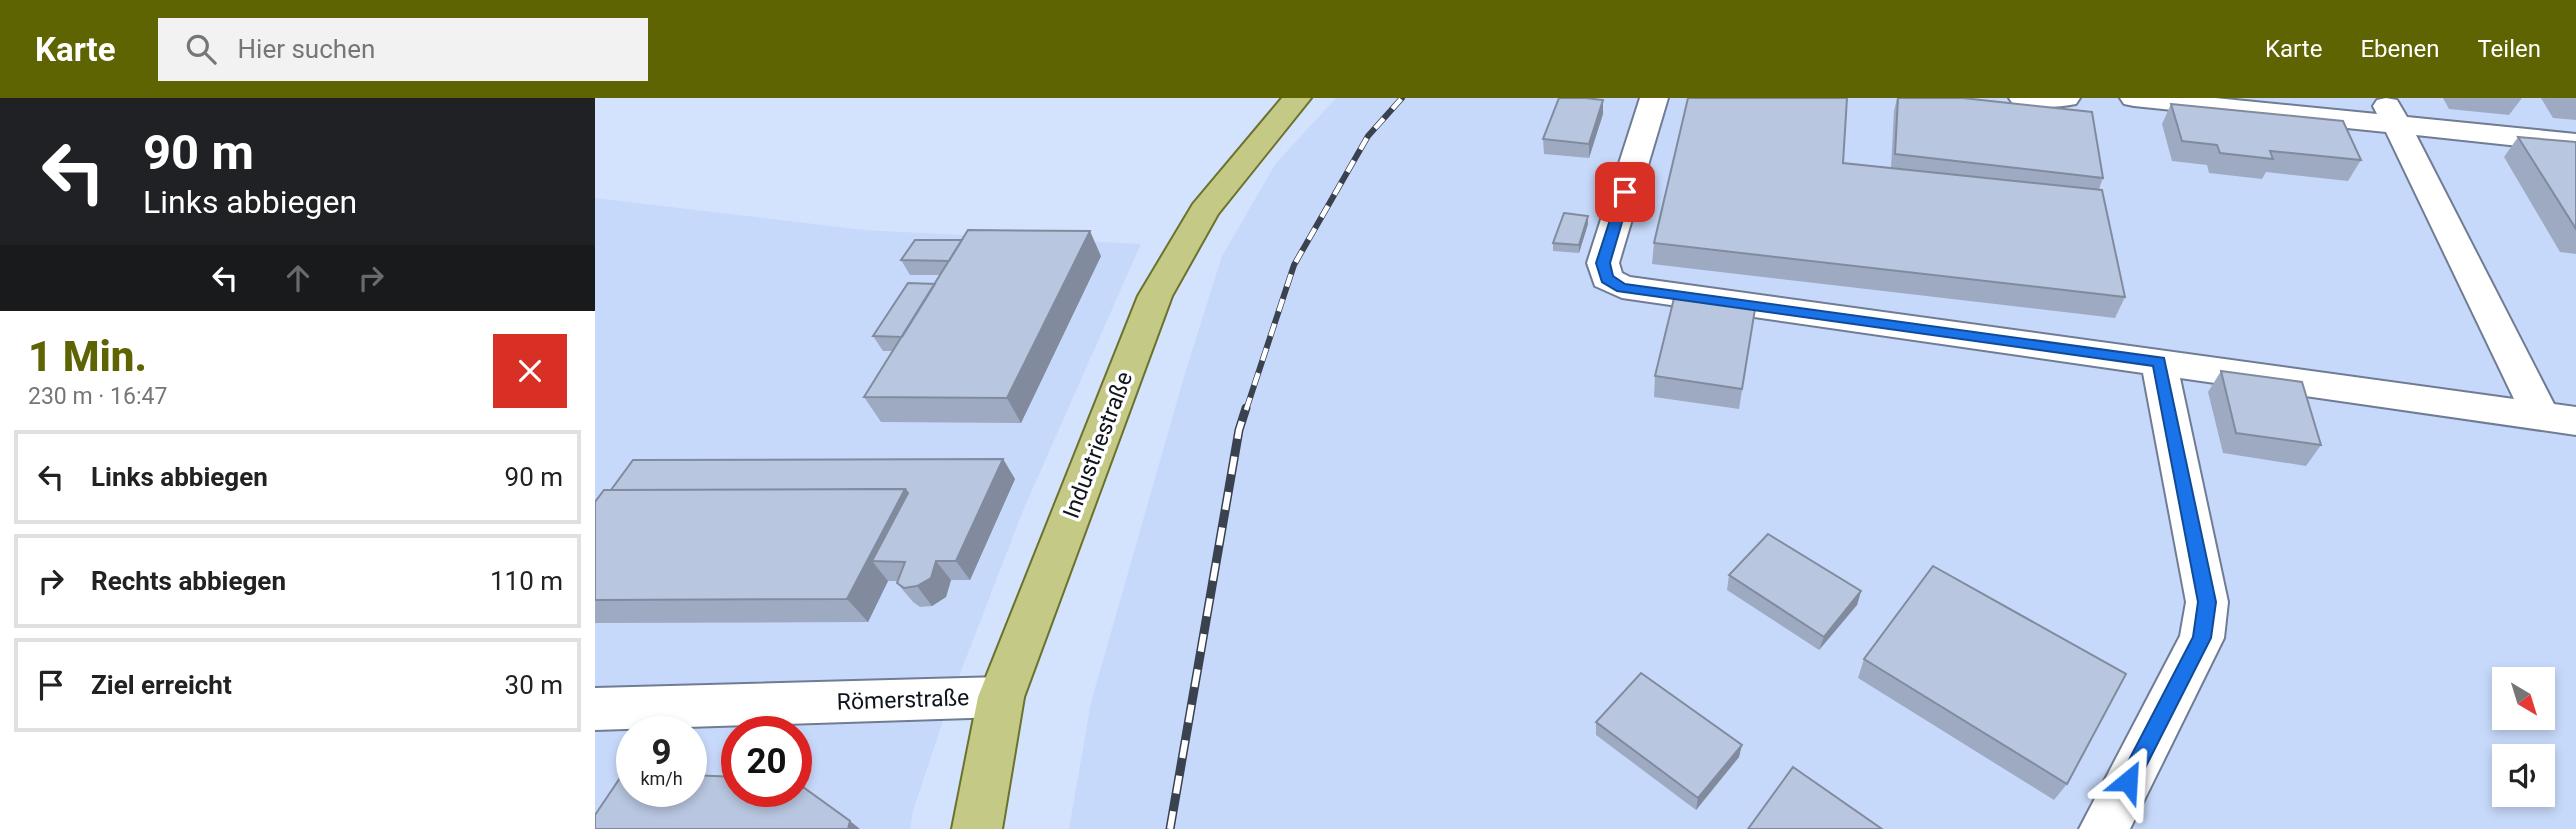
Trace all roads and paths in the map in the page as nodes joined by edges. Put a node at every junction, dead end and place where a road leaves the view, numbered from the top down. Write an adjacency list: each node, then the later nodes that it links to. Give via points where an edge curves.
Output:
1 (1297, 98): 11 (main road, Industriestraße, via 1204,211 1155,296)
2 (1654, 98): 8 (street, via 1603,263 1607,279 1622,288)
3 (2023, 98): 4 (street)
4 (2066, 98)
5 (2134, 98): 6 (street)
6 (2390, 111): 7 (street); 9 (street)
7 (2576, 143)
8 (2159, 361): 9 (street); 14 (street, via 2200,557 2206,614 2202,638)
9 (2541, 416): 10 (street)
10 (2576, 421)
11 (1001, 697): 12 (street, Römerstraße); 13 (main road, Industriestraße)
12 (595, 709)
13 (977, 829)
14 (2104, 829)

